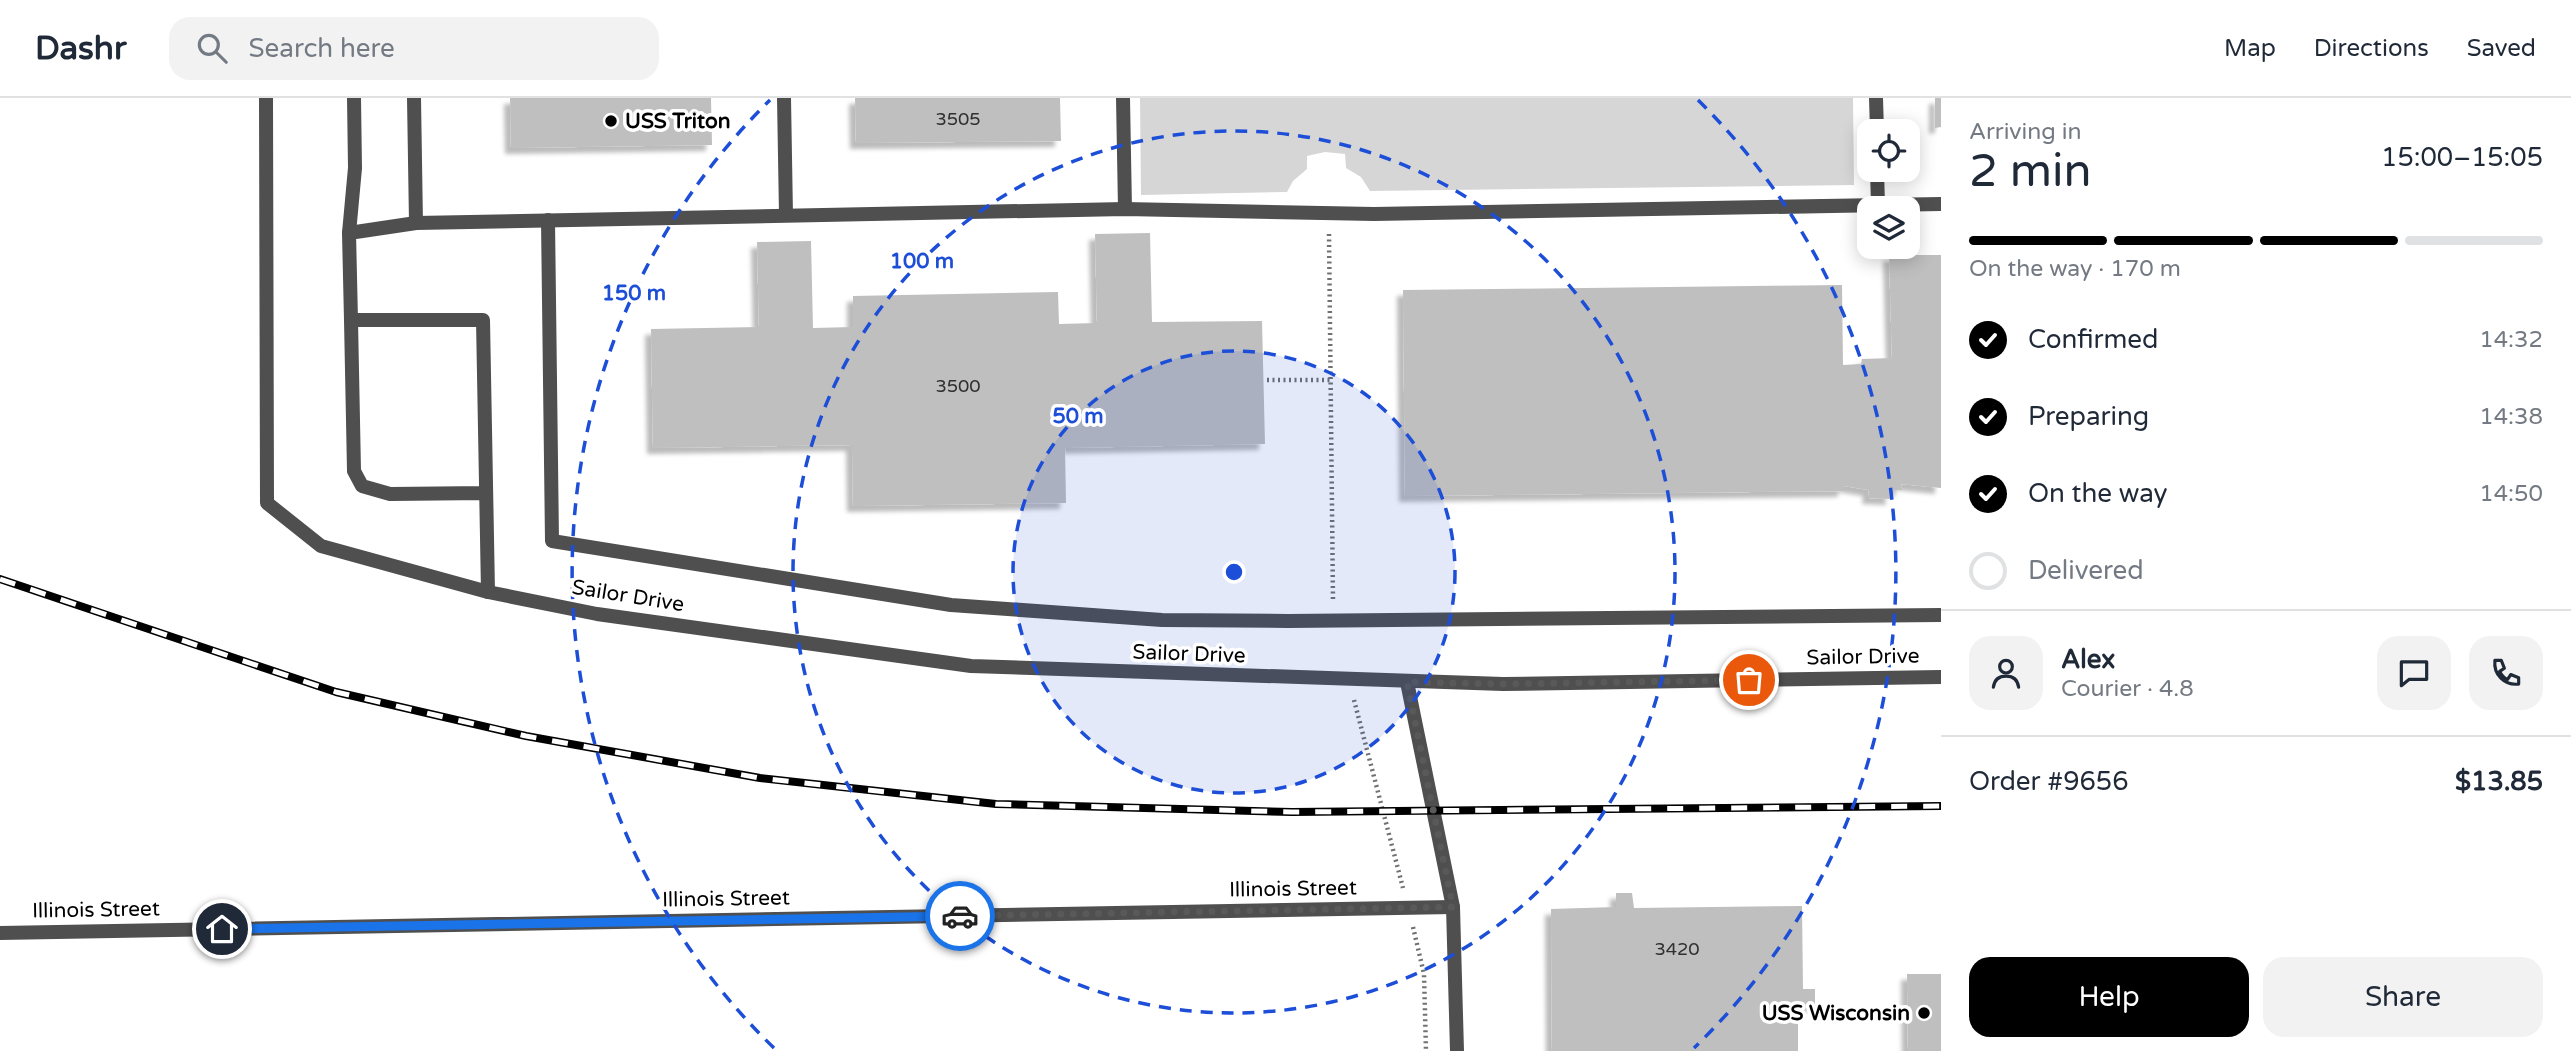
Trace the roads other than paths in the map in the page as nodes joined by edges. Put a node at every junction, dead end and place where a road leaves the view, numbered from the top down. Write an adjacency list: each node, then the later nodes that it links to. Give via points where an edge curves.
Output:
1 (266, 98): 18 (street, Sailor Drive, via 267,503 321,546)
2 (354, 98): 15 (street, via 355,168)
3 (414, 98): 14 (street)
4 (784, 98): 12 (street)
5 (1123, 98): 11 (street)
6 (1876, 98): 7 (street)
7 (1877, 119)
8 (1920, 204): 9 (street)
9 (1941, 204)
10 (1857, 205): 11 (street, via 1329,213)
11 (1125, 209): 12 (street)
12 (786, 215): 13 (street)
13 (548, 220): 14 (street); 19 (street, via 552,541 951,606 1162,620)
14 (416, 223): 15 (street)
15 (349, 233): 16 (street)
16 (351, 320): 17 (street, via 354,471 362,486 390,494); 17 (street, via 483,320)
17 (486, 493): 18 (street)
18 (488, 592): 21 (street, Sailor Drive, via 597,614 971,666)
19 (1941, 615)
20 (1941, 677): 21 (street, Sailor Drive)
21 (1407, 682): 22 (street)
22 (1453, 907): 23 (street, Illinois Street); 24 (street)
23 (0, 933)
24 (1457, 1051)

